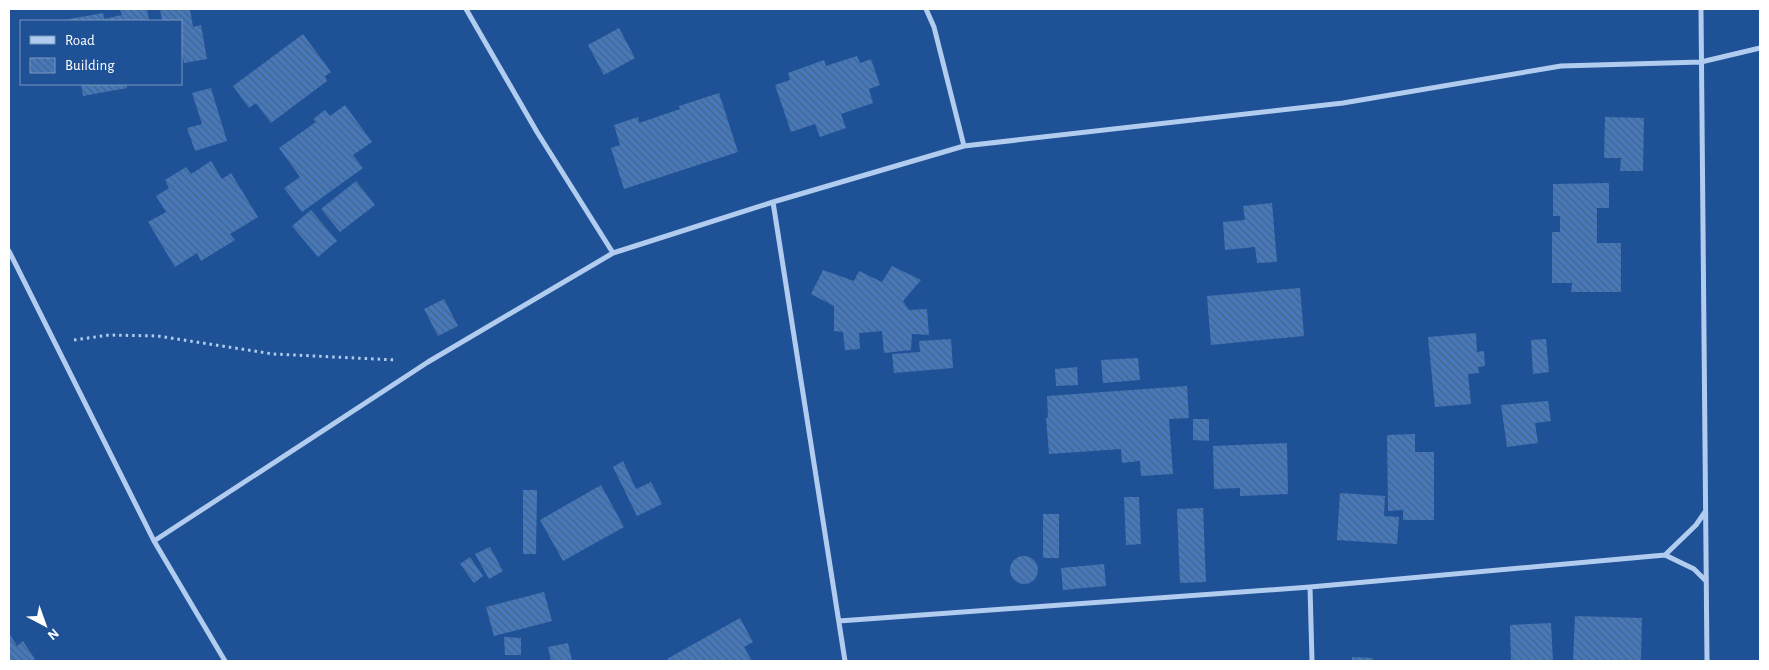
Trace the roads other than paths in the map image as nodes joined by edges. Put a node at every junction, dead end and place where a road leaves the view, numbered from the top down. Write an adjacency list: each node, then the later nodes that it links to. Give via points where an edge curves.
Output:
1 (466, 9): 9 (street)
2 (926, 9): 6 (street, via 934,27)
3 (1701, 9): 5 (street)
4 (1760, 48): 5 (street)
5 (1701, 62): 6 (street, via 1561,66 1343,102); 10 (street)
6 (964, 146): 7 (street)
7 (773, 202): 9 (street); 15 (street)
8 (9, 251): 11 (street)
9 (613, 254): 11 (street, via 428,362)
10 (1705, 512): 12 (street); 13 (street)
11 (154, 541): 16 (street)
12 (1665, 555): 13 (street, via 1694,569); 14 (street)
13 (1706, 581): 19 (street)
14 (1310, 586): 15 (street); 18 (street)
15 (839, 621): 17 (street)
16 (225, 661)
17 (845, 661)
18 (1312, 661)
19 (1707, 661)

